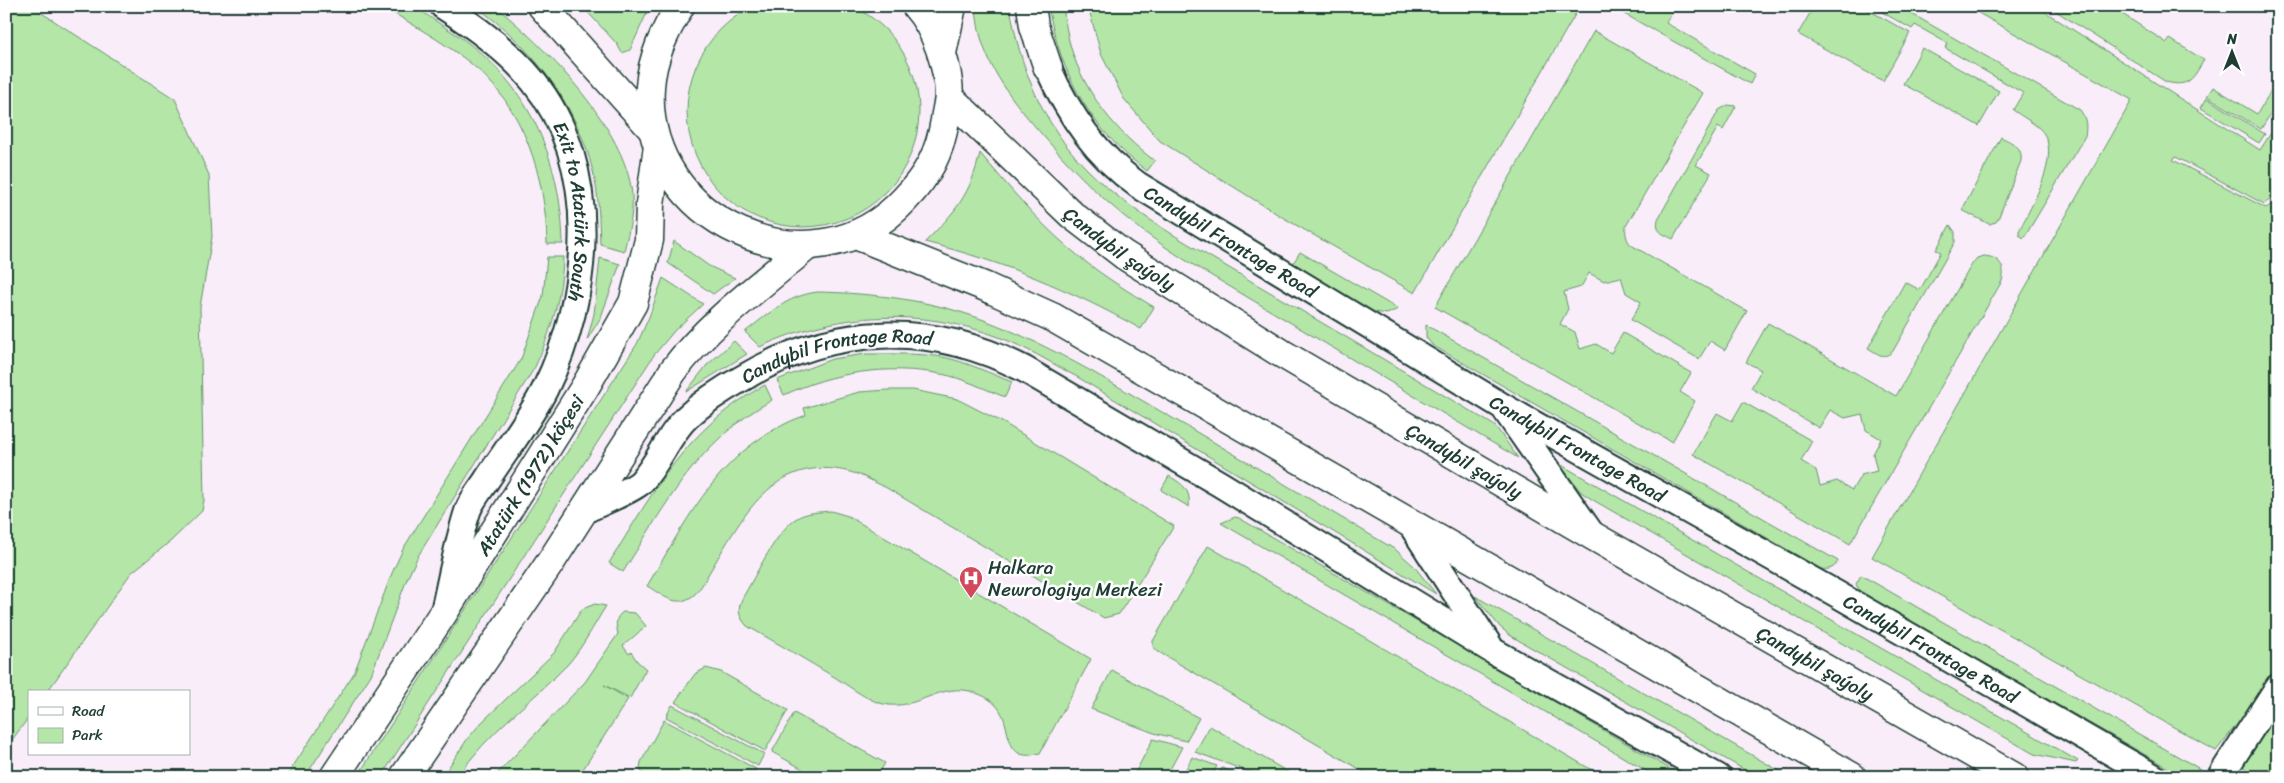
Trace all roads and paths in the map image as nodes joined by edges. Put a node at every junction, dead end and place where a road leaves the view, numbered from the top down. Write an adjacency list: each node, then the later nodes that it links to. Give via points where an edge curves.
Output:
1 (443, 6): 17 (street, Exit to Atatürk South, via 495,43 533,81 546,100 572,157 581,242 579,287 560,354 545,390 469,508)
2 (542, 6): 10 (main road)
3 (680, 6): 10 (main road, via 659,44 650,87)
4 (916, 6): 7 (main road, via 924,15)
5 (952, 6): 7 (main road)
6 (1031, 6): 8 (main road)
7 (942, 53): 9 (main road)
8 (1048, 68): 13 (street, Candybil Frontage Road, via 1057,90 1084,133 1120,172)
9 (949, 97): 11 (main road, via 942,140 923,180 894,212); 16 (main road, Çandybil şaýoly, via 1072,215 1124,255 1281,353)
10 (655, 138): 12 (main road, via 675,180 700,209 733,230 769,243); 17 (main road, Atatürk (1972) köçesi, via 649,240 633,303 585,387)
11 (856, 234): 12 (main road); 15 (main road, via 1052,318)
12 (807, 246): 14 (main road, via 691,346)
13 (1502, 406): 16 (street); 25 (street, Candybil Frontage Road)
14 (583, 511): 18 (street, Candybil Frontage Road, via 640,482 685,419 701,404 786,354 821,343 883,334 942,339 1000,356 1024,369); 21 (main road)
15 (1412, 526): 18 (street); 23 (main road)
16 (1593, 536): 24 (main road, Çandybil şaýoly)
17 (442, 615): 20 (main road, Atatürk (1972) köçesi)
18 (1493, 651): 22 (street, Candybil Frontage Road)
19 (2278, 687): 26 (street)
20 (334, 777)
21 (404, 777)
22 (1718, 777)
23 (1852, 777)
24 (2014, 777)
25 (2154, 777)
26 (2220, 777)

